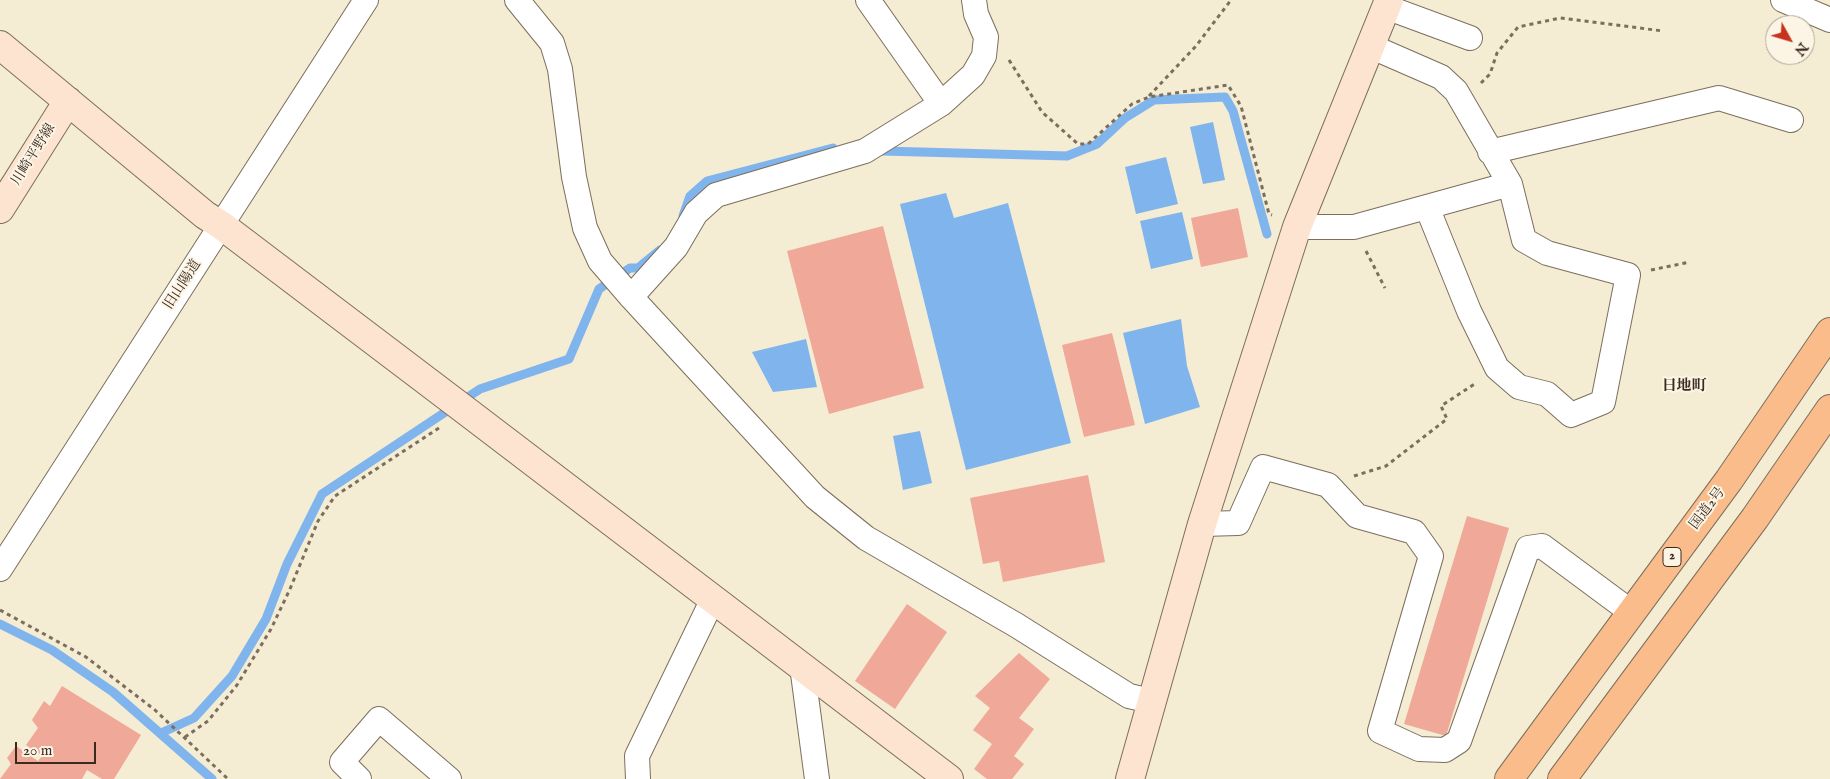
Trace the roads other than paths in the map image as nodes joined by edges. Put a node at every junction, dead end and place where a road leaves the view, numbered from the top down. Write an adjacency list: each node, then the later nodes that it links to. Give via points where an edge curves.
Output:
1 (366, 0): 18 (street, 旧山陽道)
2 (517, 0): 20 (street, via 552,43 560,69 574,177 585,228 600,261)
3 (868, 0): 12 (street)
4 (974, 0): 12 (street, via 986,37 984,56 973,75)
5 (1783, 0): 7 (street)
6 (1387, 4): 8 (street); 10 (street)
7 (1830, 20)
8 (1470, 38)
9 (0, 45): 11 (street)
10 (1370, 46): 14 (street, via 1441,77 1456,91); 19 (street)
11 (68, 101): 17 (street, 川崎平野線); 18 (street)
12 (942, 104): 20 (street, via 865,151 716,195 696,213 676,247)
13 (1792, 120): 14 (street, via 1719,98)
14 (1490, 152): 15 (street)
15 (1510, 184): 16 (street); 16 (street, via 1524,240 1547,253 1628,274 1603,402 1571,415 1547,394 1519,387 1497,368 1469,311)
16 (1427, 207): 19 (street, via 1354,227)
17 (0, 209)
18 (221, 225): 24 (street, 旧山陽道); 25 (street)
19 (1297, 227): 23 (street)
20 (630, 297): 28 (street, via 815,496 866,538 1016,625 1129,696)
21 (1830, 332): 26 (highway, 国道2号 / 2, via 1729,480)
22 (1830, 409): 36 (highway, via 1749,526)
23 (1202, 524): 26 (street, via 1238,523 1263,467 1328,485 1357,516 1414,532 1431,556 1380,731 1419,750 1446,750 1459,740 1528,548 1542,546); 28 (street)
24 (0, 570)
25 (713, 599): 27 (street); 31 (street, via 637,756)
26 (1631, 612): 35 (highway, 国道2号 / 2)
27 (802, 666): 32 (street); 33 (street)
28 (1151, 701): 34 (street)
29 (358, 779): 30 (street, via 342,762 379,719)
30 (449, 779)
31 (638, 779)
32 (818, 779)
33 (949, 779)
34 (1130, 779)
35 (1509, 779)
36 (1562, 779)

